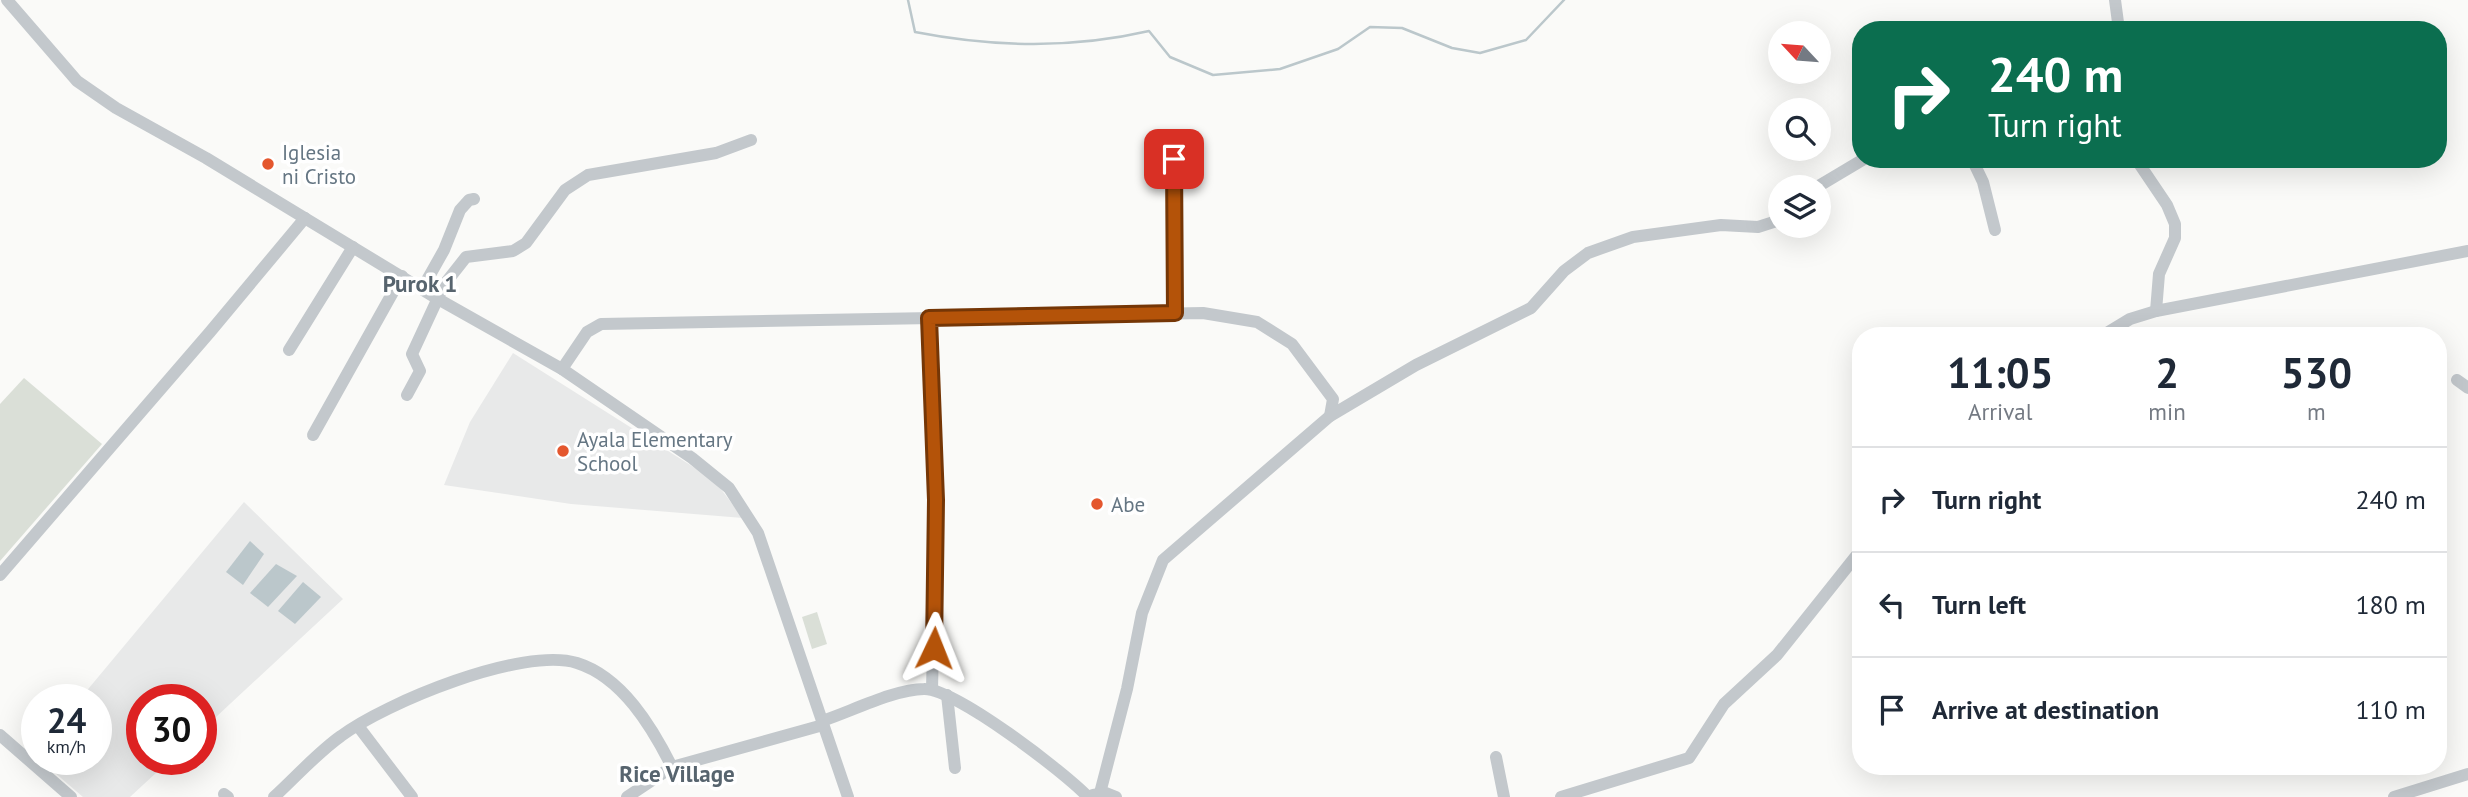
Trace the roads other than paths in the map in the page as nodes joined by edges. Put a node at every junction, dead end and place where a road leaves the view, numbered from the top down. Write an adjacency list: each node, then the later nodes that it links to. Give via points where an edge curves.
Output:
1 (8, 0): 11 (street, via 77,81)
2 (2115, 0): 3 (street)
3 (2118, 21)
4 (751, 140): 18 (street, via 716,153 588,174 565,190 526,243 513,251 466,257)
5 (1174, 159): 20 (street)
6 (1852, 166): 9 (street)
7 (1976, 168): 13 (street)
8 (2142, 168): 19 (street, via 2175,224 2175,238 2159,274)
9 (1831, 178)
10 (474, 199): 17 (street, via 460,209)
11 (304, 218): 14 (street); 29 (street)
12 (1768, 224): 26 (street, via 1633,237 1588,253 1564,271 1531,309 1416,365)
13 (1995, 230)
14 (353, 247): 16 (street); 23 (street)
15 (2468, 251): 19 (street)
16 (402, 276): 17 (street); 27 (street)
17 (422, 289): 18 (street)
18 (438, 299): 24 (street); 25 (street, via 412,354 420,372)
19 (2156, 310): 22 (street)
20 (1175, 313): 21 (street); 26 (street, via 1256,323 1292,344 1333,398)
21 (929, 318): 24 (street, via 601,324 587,332); 30 (street, via 936,524)
22 (2116, 327)
23 (289, 350)
24 (562, 369): 32 (street, via 692,458 729,488 744,508 784,603)
25 (407, 395)
26 (1330, 416): 39 (street, via 1163,560 1142,613 1127,689)
27 (313, 435)
28 (1852, 561): 47 (street, via 1777,655 1724,704 1689,758)
29 (0, 575)
30 (932, 689): 31 (street); 32 (street, via 907,692)
31 (947, 695): 37 (street); 39 (street)
32 (823, 723): 36 (street); 44 (street)
33 (358, 726): 36 (street, via 403,699 456,681 514,665 575,662 601,675 630,701); 41 (street); 42 (street)
34 (0, 735): 40 (street)
35 (1496, 757): 46 (street)
36 (672, 767): 43 (street)
37 (955, 768)
38 (2468, 774): 48 (street)
39 (1092, 796): 45 (street)
40 (71, 797)
41 (274, 797)
42 (412, 797)
43 (627, 797)
44 (848, 797)
45 (1116, 797)
46 (1504, 797)
47 (1561, 797)
48 (2394, 797)

